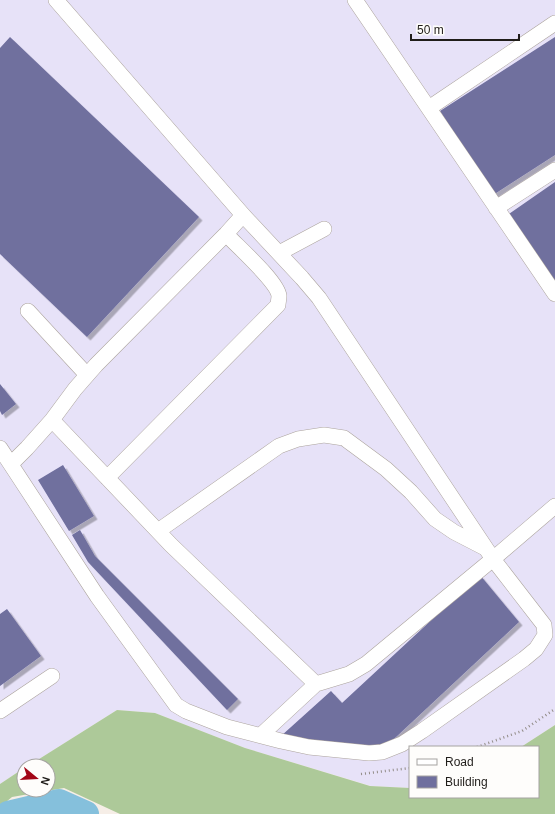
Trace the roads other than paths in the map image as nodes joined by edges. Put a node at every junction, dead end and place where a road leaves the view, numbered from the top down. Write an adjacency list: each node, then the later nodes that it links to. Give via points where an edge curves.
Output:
1 (56, 0): 7 (lane)
2 (355, 0): 4 (lane)
3 (555, 23): 4 (lane)
4 (429, 108): 6 (lane)
5 (555, 170): 6 (lane)
6 (496, 208): 11 (lane)
7 (243, 215): 9 (lane); 10 (lane)
8 (324, 229): 10 (lane)
9 (226, 234): 13 (lane); 17 (lane, via 275,286 279,295 278,306)
10 (279, 253): 20 (lane, via 318,298)
11 (555, 294)
12 (28, 311): 13 (lane)
13 (87, 375): 14 (lane)
14 (52, 420): 16 (lane); 17 (lane)
15 (0, 448): 16 (lane)
16 (11, 464): 24 (lane, via 97,596 176,705 227,726)
17 (107, 478): 19 (lane)
18 (555, 506): 20 (lane)
19 (158, 531): 20 (lane, via 280,446 298,439 324,435 344,438 363,450 406,487 435,518); 22 (lane)
20 (490, 554): 22 (lane, via 366,664 348,674); 24 (lane, via 544,625 545,635 536,649 524,659 422,731 402,744 382,752 309,747)
21 (52, 676): 23 (lane)
22 (316, 684): 24 (lane)
23 (0, 711)
24 (261, 734)

